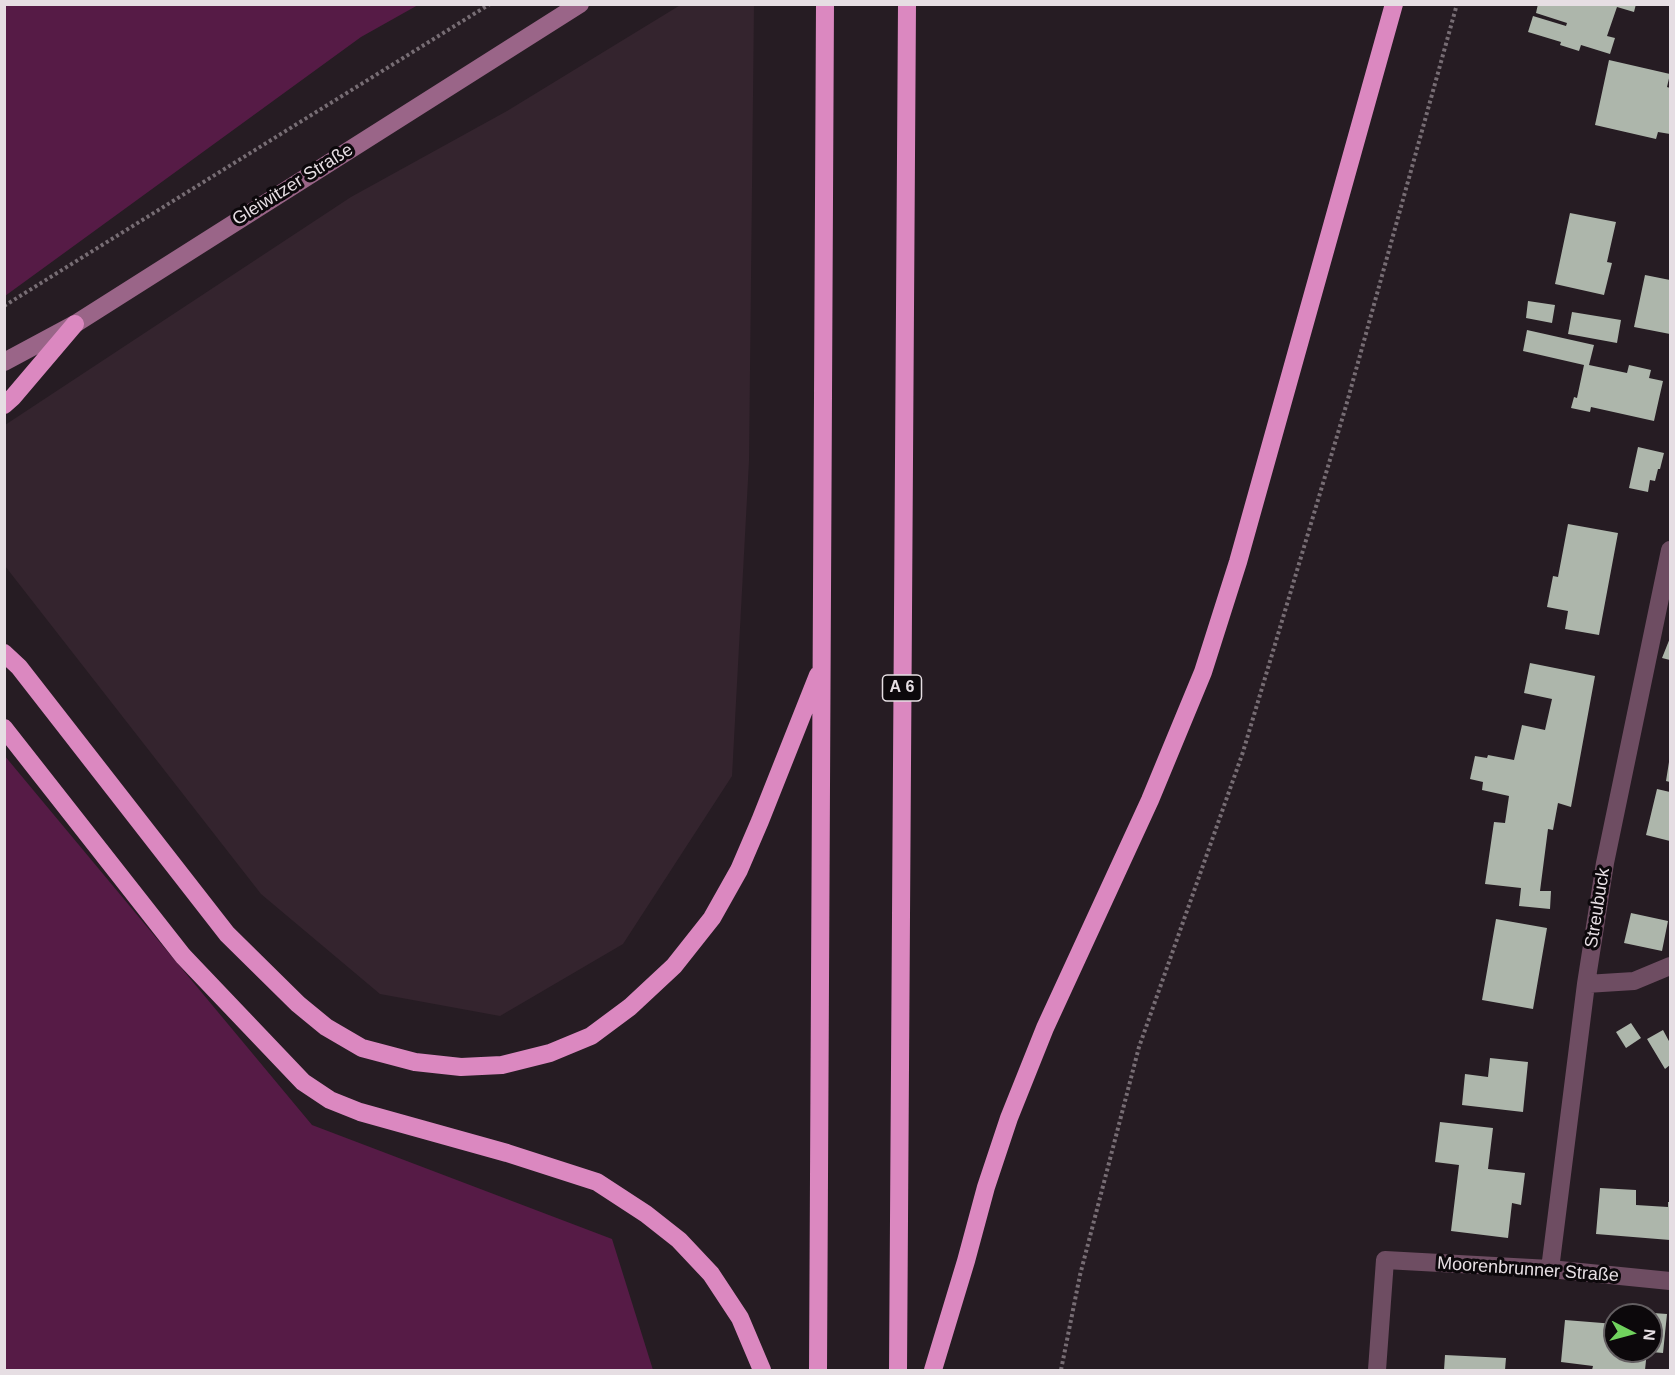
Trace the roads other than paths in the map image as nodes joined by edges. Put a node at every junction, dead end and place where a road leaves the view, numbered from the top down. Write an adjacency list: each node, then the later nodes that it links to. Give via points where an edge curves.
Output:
1 (580, 4): 5 (main road, Gleiwitzer Straße)
2 (825, 4): 11 (highway)
3 (907, 4): 20 (highway, A 6)
4 (1394, 4): 21 (highway, via 1238,562 1203,672 1009,1118)
5 (75, 324): 6 (main road, Gleiwitzer Straße); 7 (highway)
6 (4, 362)
7 (4, 405)
8 (1671, 550): 15 (street, Streubuck, via 1605,863)
9 (4, 641): 12 (highway)
10 (4, 653): 12 (highway)
11 (822, 665): 12 (highway, via 739,870 712,918 674,966 591,1036 550,1053 502,1065 461,1067 415,1062 362,1048 298,1004 226,934); 19 (highway)
12 (19, 668)
13 (4, 728): 18 (highway, via 183,956 303,1082 330,1100 360,1112 597,1182 679,1240 711,1274 740,1318)
14 (1671, 966): 15 (street, via 1634,981)
15 (1586, 984): 16 (street, Streubuck)
16 (1550, 1269): 17 (street, Moorenbrunner Straße); 22 (street, Moorenbrunner Straße, via 1385,1260)
17 (1671, 1281)
18 (762, 1371)
19 (818, 1371)
20 (898, 1371)
21 (933, 1371)
22 (1377, 1371)

